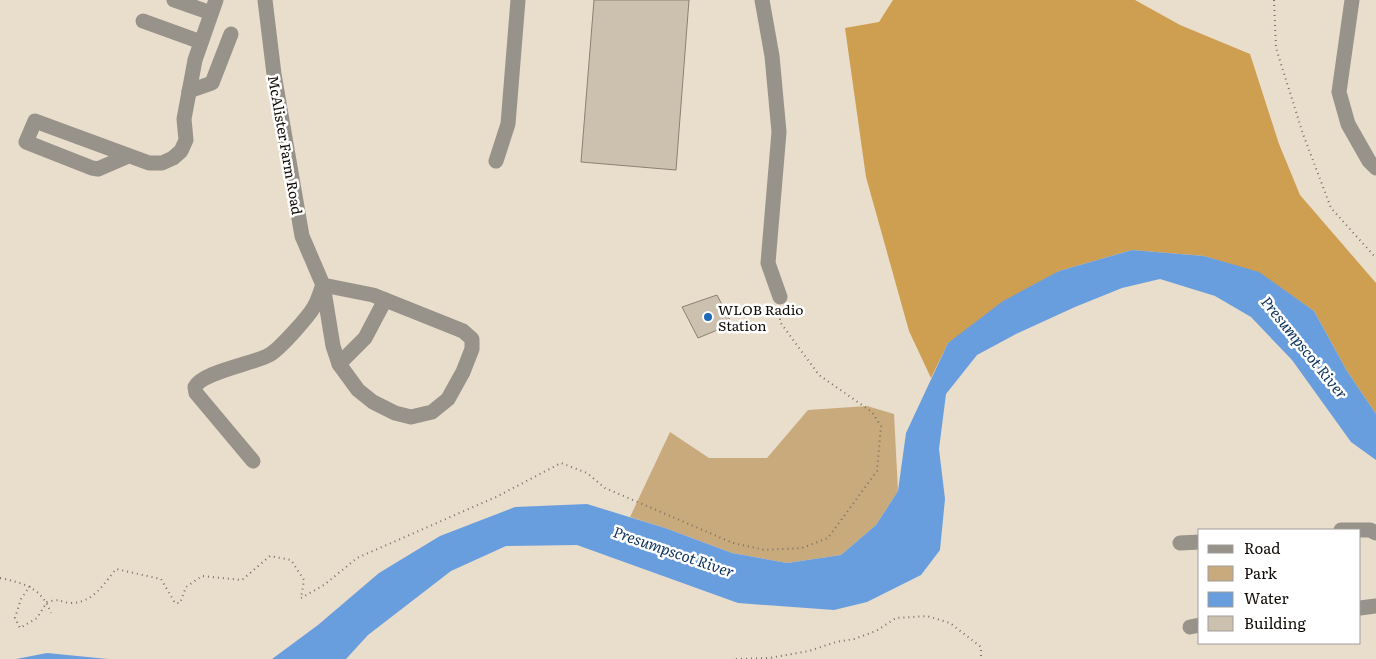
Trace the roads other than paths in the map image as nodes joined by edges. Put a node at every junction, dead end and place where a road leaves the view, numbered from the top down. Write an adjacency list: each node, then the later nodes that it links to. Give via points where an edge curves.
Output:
1 (174, 0): 6 (street)
2 (265, 0): 14 (street, McAlister Farm Road, via 274,74 302,236)
3 (518, 0): 12 (street, via 508,124)
4 (762, 0): 15 (street, via 772,56 779,132 768,263)
5 (1352, 0): 13 (street, via 1339,92 1348,124)
6 (213, 6): 9 (street)
7 (142, 20): 9 (street)
8 (231, 34): 10 (street, via 212,83)
9 (201, 42): 10 (street)
10 (189, 91): 11 (street, via 184,119 186,140 181,150 162,163 149,163)
11 (128, 156): 11 (street, via 35,121 26,142 98,169)
12 (496, 161)
13 (1376, 168)
14 (323, 285): 16 (street); 17 (street, McAlister Farm Road); 18 (street, via 314,307 270,355 208,377 195,386 196,393)
15 (780, 297)
16 (384, 300): 17 (street, via 365,338); 17 (street, via 463,331 472,339 472,349 463,372 448,399 432,412 411,417 395,413 358,390)
17 (339, 364)
18 (253, 461)
19 (1361, 530): 20 (street)
20 (1376, 533)
21 (1198, 542): 22 (street)
22 (1180, 543)
23 (1376, 606): 24 (street)
24 (1361, 608)

